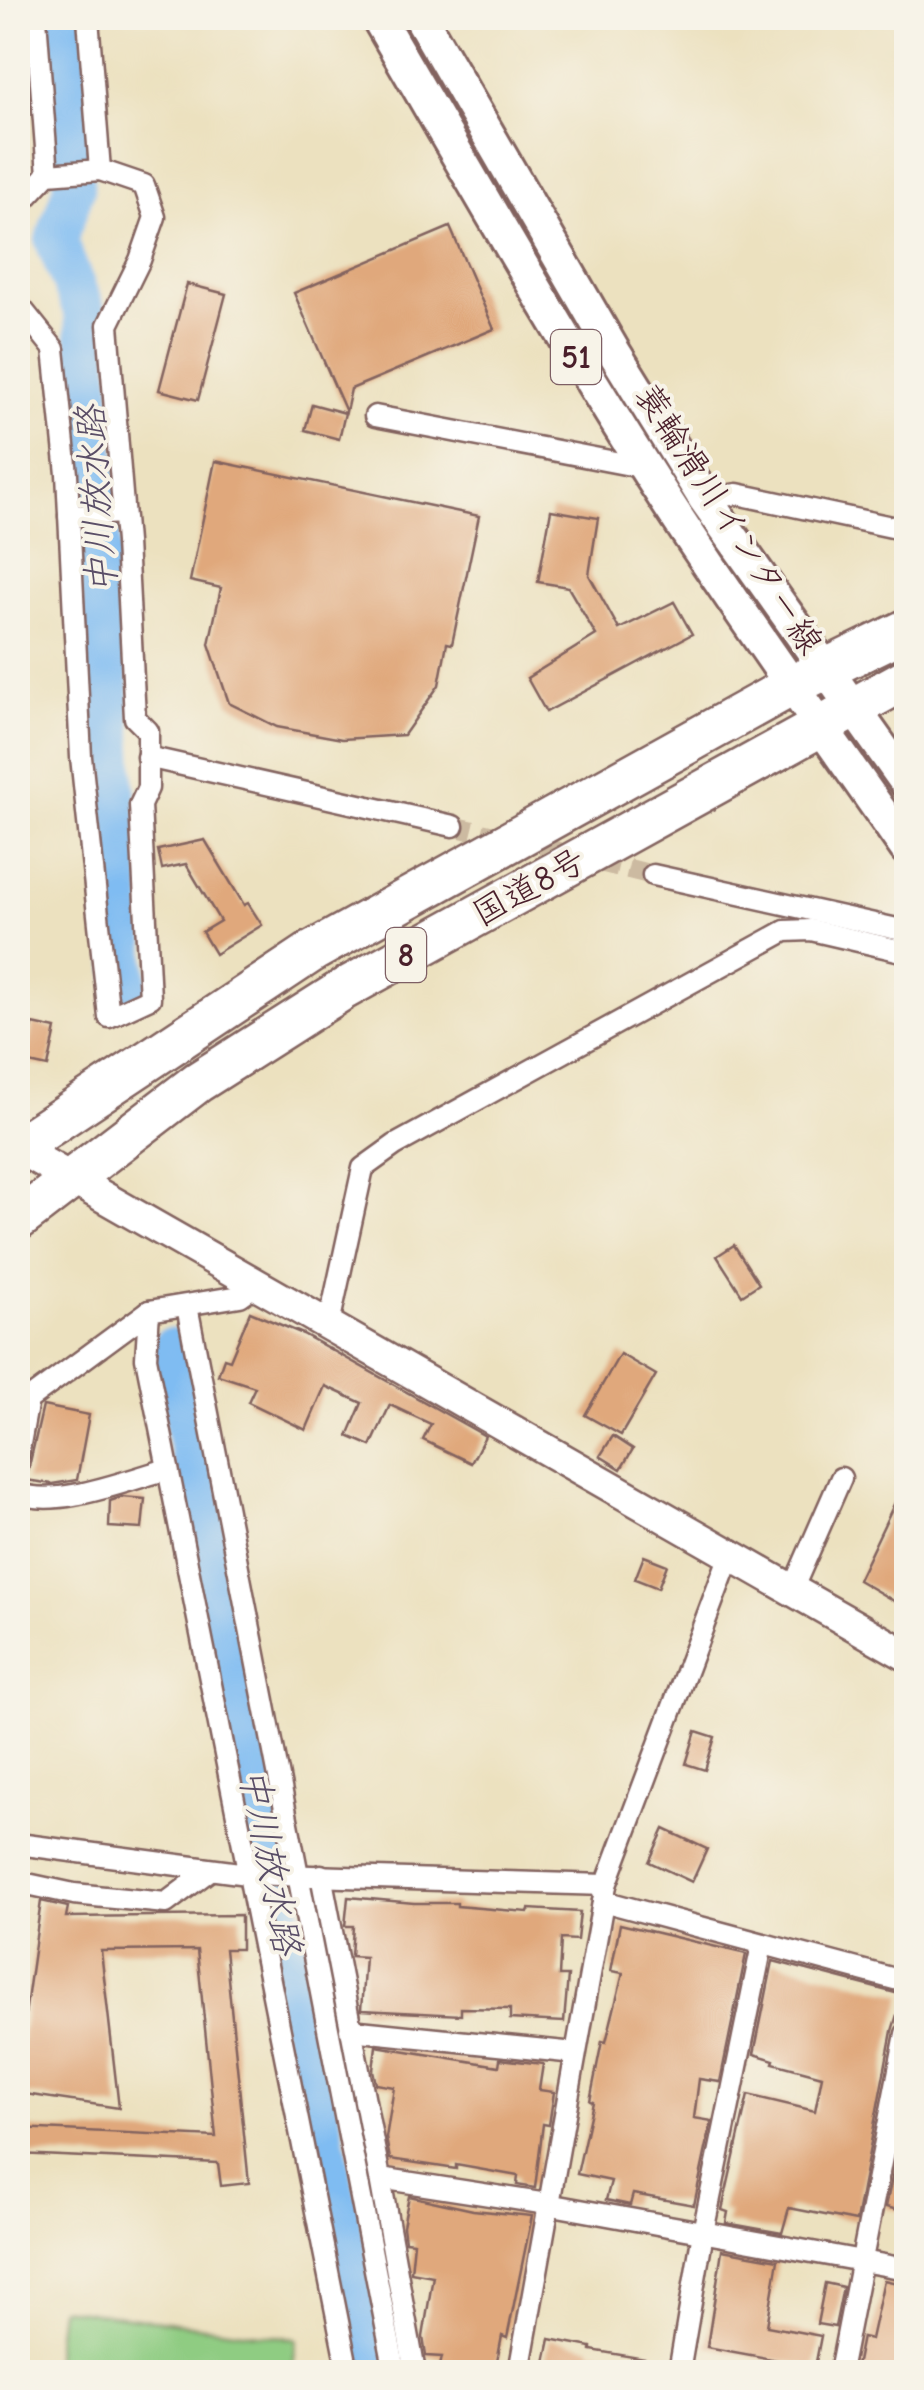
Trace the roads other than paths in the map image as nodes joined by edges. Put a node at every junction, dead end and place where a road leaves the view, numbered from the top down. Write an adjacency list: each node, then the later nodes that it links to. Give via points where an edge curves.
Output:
1 (36, 18): 6 (street)
2 (88, 18): 5 (street)
3 (378, 18): 10 (main road, 蓑輪滑川インター線 / 51)
4 (421, 18): 11 (main road, 蓑輪滑川インター線 / 51)
5 (100, 170): 6 (street); 12 (street, via 144,184 156,217 108,325)
6 (48, 174): 7 (street)
7 (18, 206)
8 (18, 304): 13 (street, via 54,349)
9 (376, 416): 10 (street)
10 (646, 468): 16 (main road, 蓑輪滑川インター線 / 51)
11 (705, 500): 14 (street, via 738,494); 16 (main road, 蓑輪滑川インター線 / 51)
12 (122, 513): 13 (street); 19 (street, via 135,718 148,731)
13 (70, 516): 19 (street, via 81,756 109,1017 150,998 140,805 148,788)
14 (906, 530)
15 (906, 630): 16 (highway, 国道8号 / 8)
16 (809, 678): 18 (main road, 蓑輪滑川インター線 / 51); 26 (highway, 国道8号 / 8, via 313,951)
17 (906, 679): 18 (highway, 国道8号 / 8)
18 (835, 717): 20 (main road, 蓑輪滑川インター線 / 51); 22 (main road, 蓑輪滑川インター線 / 51); 27 (highway, 国道8号 / 8, via 344,989 198,1082)
19 (147, 757): 21 (street)
20 (906, 782)
21 (453, 826)
22 (906, 848)
23 (654, 875): 24 (street)
24 (906, 930)
25 (906, 952): 32 (street, via 785,930 395,1146 363,1168)
26 (18, 1148): 27 (street)
27 (72, 1180): 28 (highway, 国道8号 / 8); 29 (street)
28 (18, 1220)
29 (258, 1284): 30 (street, via 240,1296); 32 (street)
30 (187, 1306): 31 (street); 43 (street)
31 (149, 1311): 33 (street, via 28,1400); 34 (street, via 146,1358)
32 (329, 1324): 37 (street)
33 (18, 1454)
34 (168, 1469): 36 (street, via 65,1496 33,1500); 42 (street)
35 (841, 1478): 38 (street)
36 (18, 1493)
37 (730, 1555): 38 (street); 46 (street)
38 (792, 1590): 39 (street)
39 (906, 1655)
40 (18, 1844): 41 (street)
41 (210, 1870): 42 (street); 45 (street, via 166,1904)
42 (252, 1874): 43 (street); 57 (street)
43 (291, 1874): 44 (street); 58 (street)
44 (321, 1875): 46 (street); 49 (street)
45 (18, 1882)
46 (604, 1893): 47 (street); 51 (street)
47 (762, 1945): 48 (street); 54 (street)
48 (906, 1982)
49 (350, 2030): 51 (street); 52 (street)
50 (906, 2034): 55 (street)
51 (575, 2053): 53 (street)
52 (380, 2178): 53 (street); 59 (street)
53 (548, 2204): 54 (street); 60 (street)
54 (704, 2232): 55 (street); 61 (street)
55 (861, 2261): 56 (street); 62 (street)
56 (906, 2269)
57 (348, 2372)
58 (395, 2372)
59 (415, 2372)
60 (520, 2372)
61 (680, 2372)
62 (840, 2372)

